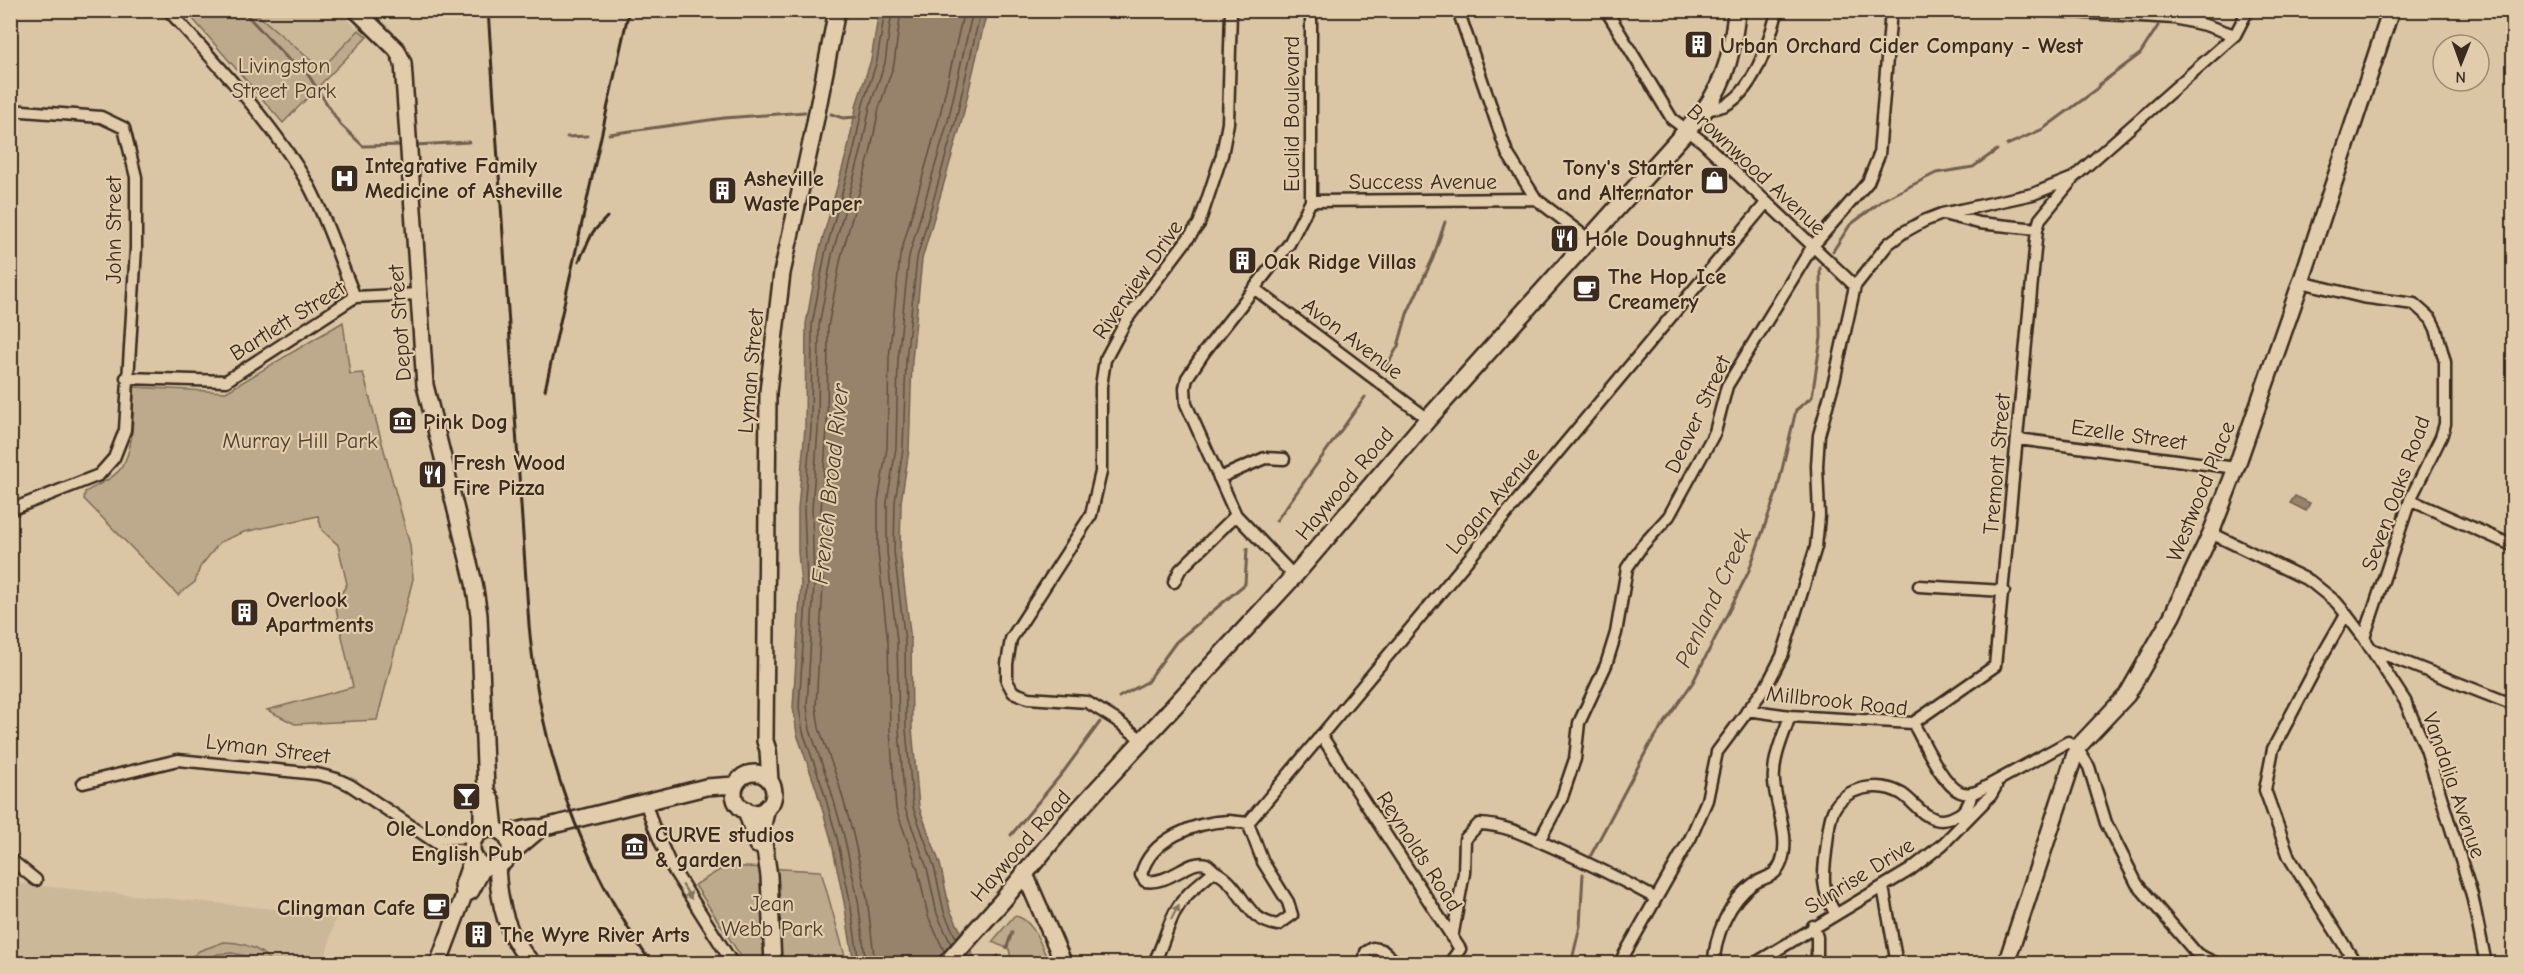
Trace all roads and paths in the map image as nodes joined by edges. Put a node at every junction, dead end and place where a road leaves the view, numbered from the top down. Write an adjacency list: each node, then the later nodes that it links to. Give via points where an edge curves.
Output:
1 (168, 10): 30 (street, via 270,130 309,187)
2 (356, 10): 29 (street, Depot Street, via 402,59)
3 (837, 10): 55 (street, Lyman Street, via 782,273 768,392)
4 (1232, 10): 54 (street, Riverview Drive, via 1228,123 1222,155 1199,224 1127,319 1105,360 1101,386 1101,472 1091,515 1011,639 1007,664 1007,681 1013,692 1028,698 1087,702)
5 (1311, 10): 20 (street, Euclid Boulevard)
6 (1458, 10): 19 (street, via 1507,153)
7 (1606, 10): 17 (street, Brownwood Avenue, via 1672,119)
8 (1737, 10): 16 (main road, Haywood Road, via 1730,60)
9 (1778, 10): 16 (street, via 1756,71 1747,84 1724,106)
10 (1891, 10): 25 (street, Deaver Street, via 1875,168 1868,182)
11 (2038, 10): 14 (street, via 2174,18)
12 (2248, 10): 14 (street)
13 (2391, 10): 26 (street, Westwood Place)
14 (2235, 35): 18 (street)
15 (10, 110): 31 (street, John Street, via 101,117 124,128 136,177 136,248)
16 (1704, 111): 17 (main road, Haywood Road)
17 (1686, 130): 21 (street, Brownwood Avenue); 24 (main road, Haywood Road)
18 (2073, 178): 22 (street, via 2033,194); 23 (street, Tremont Street, via 2040,219)
19 (1536, 199): 20 (street, Success Avenue); 24 (street)
20 (1311, 201): 28 (street, Euclid Boulevard, via 1289,244)
21 (1766, 203): 25 (street, Brownwood Avenue); 53 (street, Logan Avenue)
22 (1942, 214): 23 (street, via 1969,222); 27 (street, via 1888,244)
23 (2037, 229): 33 (street, Tremont Street)
24 (1588, 239): 32 (main road, Haywood Road)
25 (1812, 247): 27 (street, Brownwood Avenue); 69 (street, Deaver Street, via 1727,386 1715,432 1669,516 1627,568 1610,654 1579,723 1575,759 1561,800)
26 (2301, 282): 35 (street, Westwood Place); 37 (street, Seven Oaks Road, via 2362,297 2414,304 2431,319 2445,362 2445,424)
27 (1855, 286): 50 (street, via 1819,435 1816,547 1782,656 1767,685)
28 (1255, 289): 32 (street, Avon Avenue); 36 (street, Euclid Boulevard, via 1205,351 1185,388 1186,404)
29 (419, 294): 30 (street, Bartlett Street); 70 (street, Depot Street, via 425,385 478,599 486,790 492,802)
30 (355, 297): 31 (street, Bartlett Street, via 226,381)
31 (126, 378): 38 (street, via 125,430 114,458 99,475)
32 (1428, 419): 42 (main road, Haywood Road)
33 (2018, 439): 35 (street, Ezelle Street); 45 (street, Tremont Street)
34 (1284, 459): 36 (street, via 1265,458)
35 (2236, 468): 40 (street, Westwood Place)
36 (1219, 478): 39 (street, Euclid Boulevard)
37 (2410, 500): 41 (street); 47 (street, Seven Oaks Road)
38 (10, 510)
39 (1236, 515): 42 (street, Euclid Boulevard); 43 (street, via 1179,570)
40 (2211, 532): 46 (street, Vandalia Avenue, via 2310,581); 56 (street, Westwood Place, via 2172,616 2127,695)
41 (2514, 546)
42 (1294, 576): 54 (main road, Haywood Road)
43 (1174, 582)
44 (1919, 585): 45 (street)
45 (2004, 591): 52 (street, Tremont Street, via 1995,666)
46 (2346, 614): 47 (street, Vandalia Avenue); 100 (street, via 2273,749 2265,790 2289,857)
47 (2364, 638): 48 (street, Vandalia Avenue)
48 (2370, 649): 49 (street); 101 (street, Vandalia Avenue, via 2405,701 2426,749 2472,895)
49 (2514, 705)
50 (1747, 710): 51 (street, Millbrook Road); 77 (street, via 1718,753 1707,800 1691,837)
51 (1790, 716): 52 (street, Millbrook Road); 94 (street, Sunrise Drive, via 1774,770 1783,860 1774,874 1748,888 1730,910 1714,949)
52 (1913, 723): 63 (street, Millbrook Road, via 1942,774 1958,791)
53 (1321, 735): 67 (street, Logan Avenue); 80 (street, Reynolds Road)
54 (1142, 740): 74 (main road, Haywood Road)
55 (765, 741): 57 (street, Lyman Street); 58 (street, Lyman Street)
56 (2077, 748): 59 (street, via 2068,742); 81 (street, via 2089,766 2106,823 2136,884); 98 (street, Westwood Place)
57 (748, 774): 58 (street, via 761,774); 61 (street)
58 (770, 781): 65 (street, via 773,792)
59 (1995, 782): 63 (street); 76 (street, Sunrise Drive, via 1991,795 1942,844)
60 (83, 783): 70 (street, Lyman Street, via 178,760 317,774 350,785 444,848)
61 (735, 785): 62 (street, Lyman Street); 66 (street, via 734,797)
62 (689, 791): 64 (street, Lyman Street); 66 (street, Lyman Street, via 718,795)
63 (1971, 793): 78 (street, via 1970,803 1963,811 1945,820 1932,818 1902,794 1888,789 1867,788 1842,799 1830,818 1823,873 1824,893)
64 (645, 801): 68 (street, Lyman Street); 84 (street, one-way to 84, via 671,866)
65 (767, 807): 66 (street, via 758,812); 86 (street, via 762,830 769,876)
66 (743, 809): 85 (street, via 754,830 761,871)
67 (1248, 823): 73 (street, via 1263,862 1292,915 1278,925 1258,919 1224,875); 73 (street, via 1210,822 1162,842 1150,855 1141,875 1145,881 1169,879 1200,862)
68 (541, 828): 70 (street, Lyman Street, via 532,826 509,833); 71 (street, Lyman Street)
69 (1539, 841): 77 (street, Reynolds Road, via 1603,869); 80 (street, Reynolds Road, via 1500,825 1479,824 1465,839 1464,873)
70 (485, 846): 71 (street, Lyman Street); 71 (street, via 509,842); 82 (street, via 463,885 464,895); 83 (street, via 506,924 519,951)
71 (509, 855)
72 (10, 859): 75 (street)
73 (1214, 871): 89 (street, one-way to 73, via 1175,910 1186,894)
74 (1024, 872): 87 (main road, Haywood Road); 88 (street)
75 (36, 880)
76 (1883, 887): 78 (street, Sunrise Drive); 97 (street)
77 (1655, 898): 93 (street)
78 (1835, 913): 79 (street, Sunrise Drive)
79 (1813, 926): 95 (street, Sunrise Drive); 96 (street)
80 (1452, 938): 92 (street, via 1460,949)
81 (2198, 959): 99 (street)
82 (438, 963)
83 (533, 963)
84 (733, 963)
85 (764, 963)
86 (772, 963)
87 (946, 963)
88 (1064, 963)
89 (1152, 963)
90 (1364, 963): 91 (street, via 1366,952 1373,948)
91 (1398, 963)
92 (1449, 963)
93 (1619, 963)
94 (1714, 963)
95 (1754, 963)
96 (1817, 963)
97 (1897, 963)
98 (2006, 963)
99 (2217, 963)
100 (2355, 963)
101 (2486, 963)

